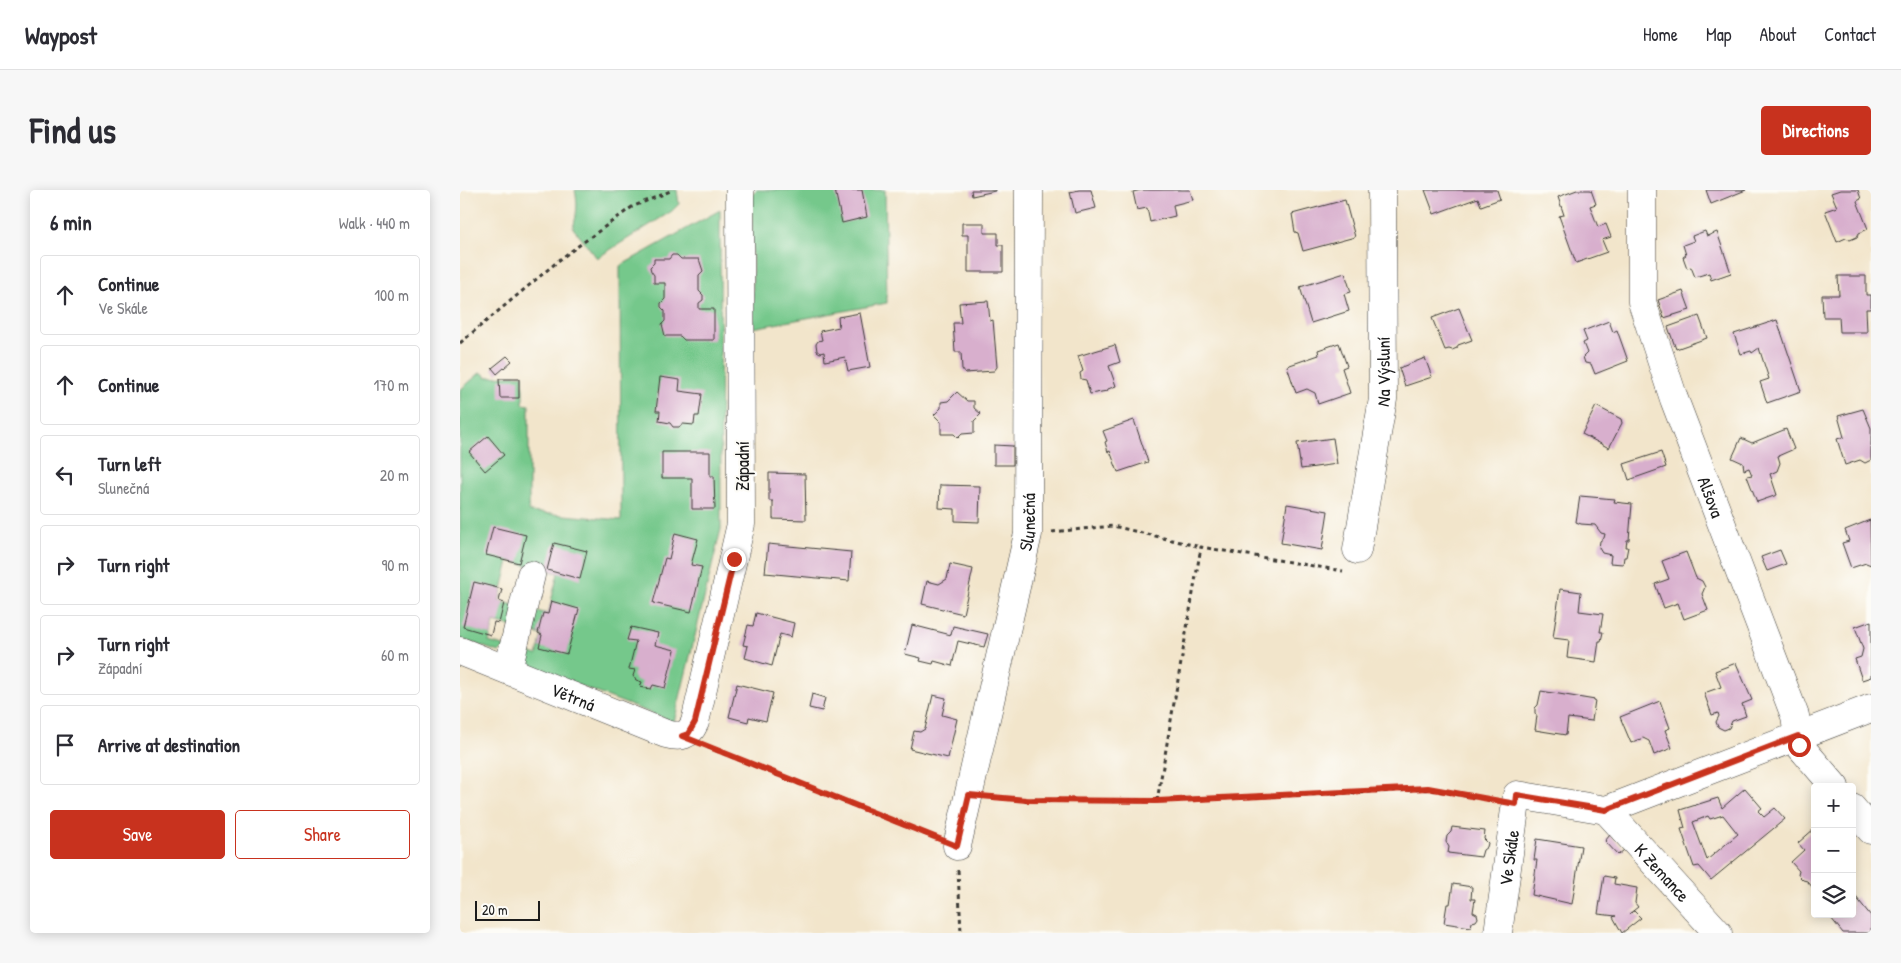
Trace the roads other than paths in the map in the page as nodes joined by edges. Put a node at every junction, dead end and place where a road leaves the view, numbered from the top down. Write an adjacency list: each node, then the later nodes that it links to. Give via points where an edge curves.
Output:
1 (740, 190): 10 (street, Západní, via 741,524 695,722)
2 (1029, 190): 16 (street, Slunečná, via 1028,534)
3 (1382, 190): 5 (street, Na Výsluní, via 1384,400)
4 (1642, 190): 11 (street, Alšova, via 1642,302 1674,399 1795,716)
5 (1357, 550)
6 (531, 575): 8 (street)
7 (460, 652): 8 (street, Větrná)
8 (508, 670): 10 (street, Větrná, via 666,734)
9 (1871, 708): 11 (street)
10 (685, 735)
11 (1798, 736): 12 (street, Alšova, via 1799,745); 13 (street)
12 (1831, 783)
13 (1606, 810): 17 (street, Ve Skále, via 1517,795); 18 (street, K Zemance)
14 (1856, 813): 15 (street)
15 (1871, 830)
16 (957, 846)
17 (1498, 933)
18 (1718, 933)

